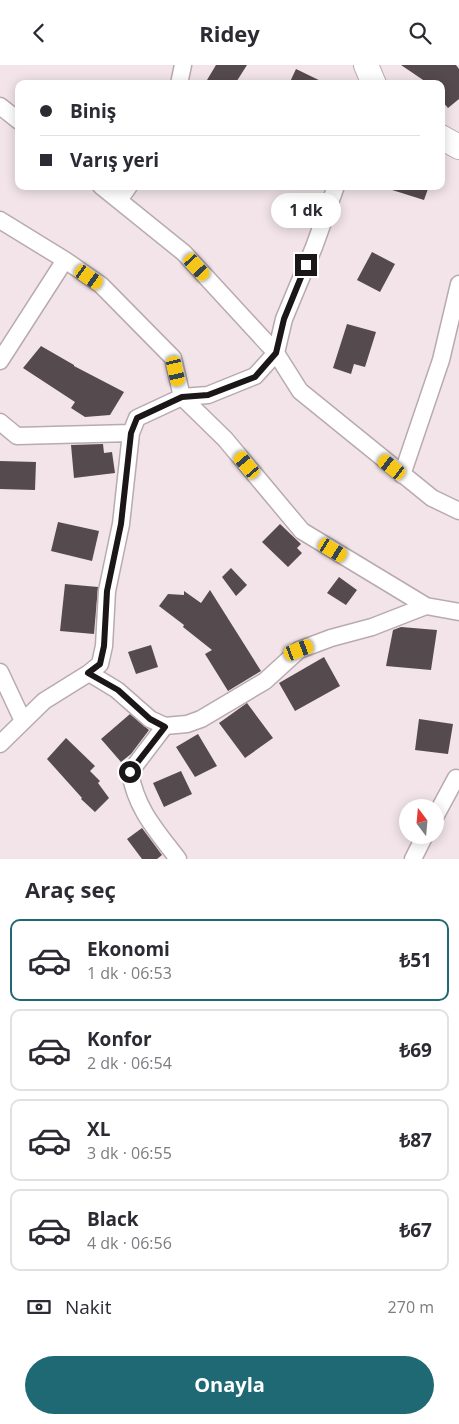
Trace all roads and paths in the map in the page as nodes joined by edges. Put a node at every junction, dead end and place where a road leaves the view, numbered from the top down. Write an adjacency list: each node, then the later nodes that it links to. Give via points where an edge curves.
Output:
1 (183, 65): 3 (street)
2 (366, 65): 4 (street)
3 (180, 80)
4 (372, 80)
5 (0, 106): 6 (street)
6 (15, 118)
7 (445, 139): 8 (street)
8 (459, 147)
9 (106, 190): 12 (street)
10 (126, 190): 12 (street)
11 (335, 190): 16 (street, via 284,319)
12 (118, 200): 16 (street, via 184,253)
13 (0, 220): 14 (street)
14 (65, 260): 17 (street); 18 (street, via 101,285 173,358)
15 (459, 284): 21 (street, via 441,360)
16 (276, 353): 18 (street, via 255,377 208,395); 21 (street, via 300,391)
17 (0, 361)
18 (182, 397): 20 (street, via 137,418); 23 (street, via 225,439 302,531)
19 (0, 422): 20 (street, via 17,436)
20 (131, 433): 26 (street, via 121,524 107,591 104,646 100,664)
21 (402, 475): 22 (street, via 432,498)
22 (459, 511)
23 (426, 606): 24 (street); 28 (street, via 299,650 265,681 226,705 201,719)
24 (459, 612)
25 (0, 672): 27 (street)
26 (88, 673): 27 (street, via 44,701); 28 (street, via 118,690 150,719)
27 (23, 721): 29 (street)
28 (165, 727): 33 (street, via 130,772 133,790 142,810)
29 (0, 744)
30 (459, 779): 31 (street, via 456,778)
31 (444, 800)
32 (420, 844): 34 (street)
33 (178, 859)
34 (413, 859)

